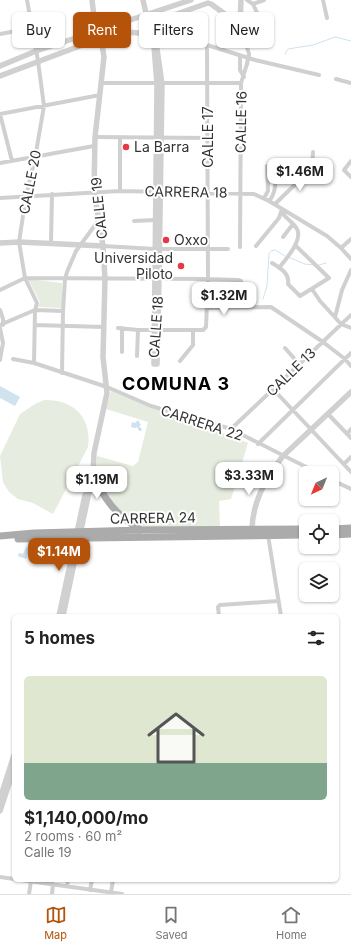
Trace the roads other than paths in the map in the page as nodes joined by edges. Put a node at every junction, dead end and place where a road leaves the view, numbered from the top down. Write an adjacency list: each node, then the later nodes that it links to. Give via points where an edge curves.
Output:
1 (27, 0): 10 (street, CALLE 20)
2 (92, 0): 11 (street, CALLE 19)
3 (144, 0): 12 (street, CALLE 18)
4 (191, 0): 13 (street)
5 (242, 0): 16 (street, CALLE 16)
6 (247, 0): 9 (street)
7 (264, 0): 9 (street)
8 (323, 0): 18 (street)
9 (253, 4): 17 (street)
10 (29, 12)
11 (94, 12)
12 (146, 12)
13 (155, 12)
14 (182, 12): 15 (street, via 208,3)
15 (222, 12)
16 (241, 12)
17 (257, 12)
18 (327, 18)
19 (12, 32): 20 (street)
20 (0, 34)
21 (73, 39): 29 (street)
22 (208, 45): 30 (street)
23 (35, 48): 29 (street, CALLE 20)
24 (74, 48): 31 (street)
25 (103, 48): 37 (street, CALLE 19)
26 (155, 48): 40 (street, CALLE 18)
27 (207, 48): 38 (street, CALLE 17)
28 (248, 48): 35 (street, CALLE 16, bridge, via 250,54)
29 (36, 52): 31 (street, CALLE 20); 32 (street)
30 (240, 56): 33 (street); 35 (street, via 240,70)
31 (38, 61): 34 (street); 43 (street, CALLE 20)
32 (0, 66)
33 (320, 75)
34 (0, 76)
35 (244, 77): 39 (street, CALLE 16)
36 (336, 79): 41 (street)
37 (102, 83): 40 (street); 42 (street, CALLE 19)
38 (208, 83): 39 (street); 40 (street); 48 (street, CALLE 17)
39 (241, 83): 62 (street, CALLE 16)
40 (160, 84): 47 (street, CALLE 18)
41 (351, 84)
42 (100, 94): 43 (street); 45 (street, CALLE 19)
43 (44, 106): 44 (street); 51 (street, CALLE 20)
44 (0, 114): 52 (street)
45 (95, 137): 46 (street); 49 (street, CALLE 19)
46 (120, 137): 47 (street); 59 (street)
47 (160, 137): 48 (street); 60 (street, CALLE 18)
48 (208, 138): 61 (street, CALLE 17)
49 (94, 146): 51 (street); 58 (street, CALLE 19)
50 (313, 152): 68 (street, via 312,168)
51 (35, 158): 52 (street); 64 (street, CALLE 20)
52 (12, 161): 54 (street)
53 (351, 161): 57 (street, via 345,167 345,171)
54 (0, 163)
55 (274, 163): 67 (street, via 275,189)
56 (266, 166): 66 (street, via 268,191)
57 (351, 177)
58 (94, 191): 59 (street, CARRERA 18); 63 (street, CARRERA 18); 70 (street, CALLE 19)
59 (120, 191): 60 (street, CARRERA 18)
60 (158, 192): 61 (street, CARRERA 18); 71 (street, CALLE 18); 85 (street, CALLE 18)
61 (208, 192): 62 (street, CARRERA 18); 86 (street, CALLE 17)
62 (240, 193): 66 (street, CARRERA 18); 83 (street, CALLE 16)
63 (52, 194): 64 (street, CARRERA 18); 78 (street)
64 (26, 196): 65 (street, CARRERA 18); 76 (street, CALLE 20)
65 (0, 198)
66 (264, 198): 67 (street, CARRERA 18)
67 (269, 201): 68 (street, CARRERA 18)
68 (275, 204): 69 (street, CARRERA 18)
69 (283, 209): 73 (street, via 283,214); 82 (street, via 279,218); 84 (street, CARRERA 18, via 327,236)
70 (98, 220): 79 (street); 81 (street, CALLE 19)
71 (155, 220): 72 (street); 85 (street, CALLE 18)
72 (134, 221)
73 (293, 224): 74 (street); 80 (street, via 298,237)
74 (283, 237)
75 (351, 239): 84 (street)
76 (19, 242): 77 (street); 78 (street); 92 (street, CALLE 20)
77 (0, 243)
78 (51, 243): 79 (street)
79 (80, 244): 81 (street); 94 (street)
80 (295, 245): 90 (street); 97 (street, via 329,278)
81 (103, 246): 85 (street); 95 (street, CALLE 19)
82 (256, 246)
83 (240, 247)
84 (341, 248): 88 (street, CARRERA 18)
85 (157, 249): 86 (street); 93 (street, CALLE 18)
86 (208, 249): 87 (street); 96 (street, CALLE 17)
87 (228, 249)
88 (351, 259)
89 (272, 263): 90 (street)
90 (279, 268): 97 (street, via 287,274 288,284 299,295)
91 (351, 270): 105 (street, via 342,290)
92 (25, 278): 94 (street); 98 (street); 102 (street, CALLE 20, via 36,304)
93 (157, 278): 95 (street); 96 (street); 113 (street, CALLE 18)
94 (65, 279): 95 (street); 103 (street)
95 (105, 279): 110 (street, CALLE 19)
96 (208, 279): 99 (street, via 241,281); 100 (street, CALLE 17)
97 (312, 289): 105 (street)
98 (0, 290)
99 (240, 307): 100 (street); 115 (street, via 271,307)
100 (207, 308): 114 (street, CALLE 17, via 205,329)
101 (0, 310): 109 (street)
102 (35, 310): 103 (street); 107 (street, CALLE 20); 109 (street)
103 (63, 311): 108 (street)
104 (351, 315): 106 (street, CALLE 13)
105 (335, 317): 106 (street)
106 (342, 324): 111 (street); 115 (street, CALLE 13)
107 (35, 325): 108 (street); 124 (street, CALLE 20)
108 (64, 325): 110 (street); 127 (street)
109 (1, 327): 121 (street, via 4,343)
110 (104, 327): 128 (street, CALLE 19, via 103,357)
111 (351, 328)
112 (138, 330): 113 (street); 117 (street, via 120,328); 119 (street)
113 (156, 330): 113 (street, CALLE 18, via 154,364 157,364); 114 (street)
114 (193, 330): 123 (street, via 193,345)
115 (323, 342): 122 (street); 125 (street, CALLE 13)
116 (285, 348): 125 (street)
117 (122, 352)
118 (351, 354): 122 (street)
119 (137, 356)
120 (13, 359): 124 (street, CARRERA 22)
121 (0, 360)
122 (345, 360): 126 (street); 131 (street)
123 (180, 362)
124 (34, 363): 127 (street, CARRERA 22)
125 (299, 364): 129 (street, CALLE 13)
126 (351, 366)
127 (62, 373): 128 (street, CARRERA 22)
128 (107, 387): 135 (street, CARRERA 22, via 151,406); 143 (street, CALLE 19)
129 (273, 390): 131 (street); 135 (street, CALLE 13)
130 (351, 392): 132 (street)
131 (293, 410): 133 (street); 138 (street)
132 (328, 414): 133 (street); 136 (street)
133 (311, 429): 139 (street); 141 (street)
134 (351, 429): 136 (street)
135 (231, 430): 138 (street, CARRERA 22)
136 (347, 434): 137 (street)
137 (351, 438)
138 (258, 444): 139 (street, CARRERA 22)
139 (283, 456): 142 (street, CARRERA 22); 152 (street, via 257,499)
140 (351, 457): 141 (street)
141 (344, 464): 144 (street)
142 (304, 466)
143 (93, 469): 151 (main road, via 106,500 116,512); 154 (street, CALLE 19)
144 (351, 472)
145 (339, 483): 146 (street)
146 (351, 489)
147 (351, 528): 150 (main road)
148 (262, 529): 149 (main road, CARRERA 24); 152 (main road, CARRERA 24); 158 (street)
149 (299, 529)
150 (339, 529)
151 (141, 530): 152 (main road, CARRERA 24); 154 (main road, CARRERA 24)
152 (252, 533): 154 (main road, CARRERA 24); 158 (main road, CARRERA 24)
153 (351, 534): 156 (main road)
154 (78, 535): 157 (main road, CARRERA 24, via 34,533); 160 (street, CALLE 19); 161 (street, CALLE 19)
155 (299, 535): 158 (main road, CARRERA 24)
156 (339, 535)
157 (0, 536)
158 (268, 536): 159 (street)
159 (278, 600): 162 (street, via 220,605); 163 (street)
160 (59, 614)
161 (63, 614)
162 (219, 614)
163 (281, 614)
164 (12, 761): 166 (street)
165 (12, 774): 167 (street)
166 (0, 799)
167 (0, 811)
168 (0, 877): 169 (street)
169 (12, 879)
170 (31, 882): 181 (street)
171 (46, 882): 175 (street)
172 (68, 882): 176 (street)
173 (92, 882): 178 (street)
174 (113, 882): 180 (street)
175 (53, 884): 176 (street); 182 (street)
176 (67, 886): 177 (street)
177 (78, 888): 178 (street); 183 (street)
178 (90, 890): 179 (street)
179 (100, 892): 180 (street)
180 (111, 892): 184 (street)
181 (29, 894)
182 (52, 894)
183 (77, 894)
184 (122, 894)

